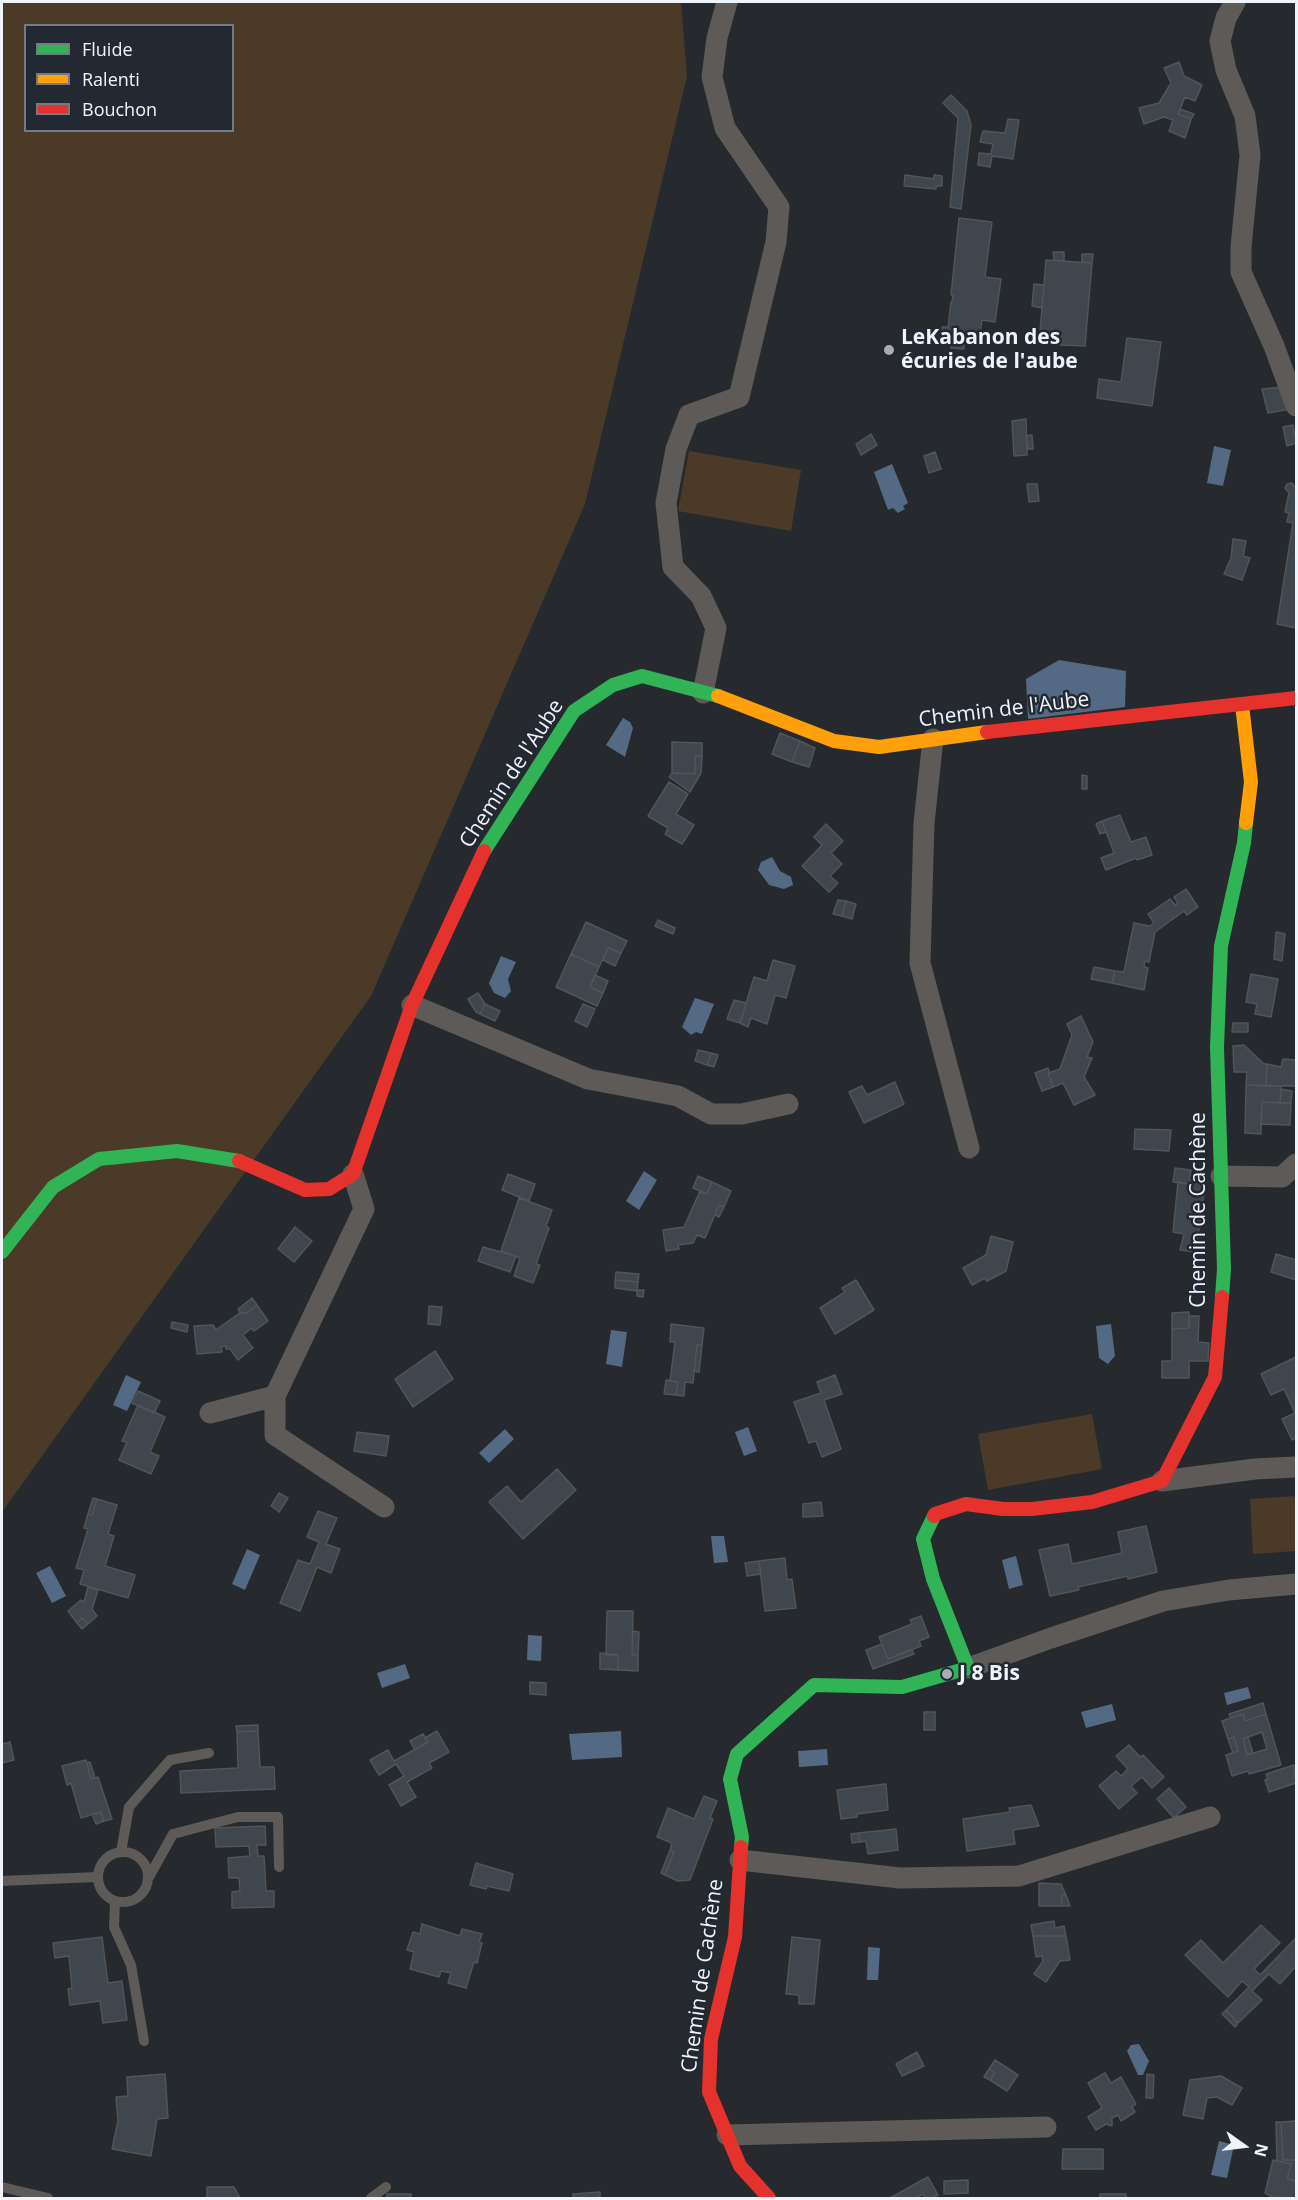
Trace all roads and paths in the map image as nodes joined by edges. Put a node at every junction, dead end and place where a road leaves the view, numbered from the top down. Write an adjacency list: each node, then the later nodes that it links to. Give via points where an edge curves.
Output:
1 (727, 2): 4 (street, via 712,77 725,128 779,207 776,242 739,397 689,416 676,449 666,503 673,567 701,596 716,628)
2 (1234, 2): 3 (street, via 1220,41 1226,70 1245,116 1250,155 1241,272)
3 (1296, 406)
4 (704, 693): 7 (street, Chemin de l'Aube, via 834,741 879,747); 8 (street, Chemin de l'Aube, via 642,676 613,685 574,711 489,840)
5 (1296, 698): 6 (street, Chemin de l'Aube)
6 (1242, 705): 7 (street, Chemin de l'Aube); 13 (street, Chemin de Cachène, via 1251,782 1244,843 1221,946 1217,1047)
7 (933, 739): 10 (street, via 924,823 920,963)
8 (412, 1005): 9 (street, via 588,1079 678,1096 711,1113 742,1114); 12 (street, Chemin de l'Aube)
9 (788, 1104)
10 (969, 1148)
11 (1296, 1164): 13 (street, via 1282,1177)
12 (353, 1174): 14 (street, via 329,1189 305,1190 237,1160 177,1151 99,1159 53,1186); 15 (street, via 364,1209)
13 (1221, 1176): 18 (street, Chemin de Cachène, via 1224,1269 1215,1377)
14 (2, 1252)
15 (275, 1395): 16 (street); 19 (street, via 275,1435)
16 (210, 1413)
17 (1296, 1467): 18 (street)
18 (1162, 1480): 21 (street, via 1092,1502 1032,1509 966,1504 935,1514 922,1539 933,1579)
19 (384, 1507)
20 (1296, 1584): 21 (street, via 1163,1601)
21 (968, 1668): 25 (street, Chemin de Cachène, via 902,1687 814,1685 737,1754 730,1779 742,1837)
22 (209, 1753): 24 (lane, via 170,1760 129,1807)
23 (1210, 1816): 25 (street, via 1019,1876 900,1878)
24 (121, 1852): 27 (lane, via 102,1862); 28 (lane, via 131,1852 144,1861)
25 (740, 1860): 33 (street, Chemin de Cachène, via 735,1937 711,2039 708,2092)
26 (279, 1867): 28 (lane, via 278,1817 238,1817 173,1834)
27 (97, 1877): 29 (lane); 30 (lane, via 102,1893)
28 (149, 1877): 30 (lane, via 144,1892 132,1902)
29 (2, 1881)
30 (115, 1902): 31 (lane, via 114,1927 132,1965)
31 (144, 2041)
32 (1046, 2127): 33 (street)
33 (727, 2135): 38 (street, Chemin de Cachène, via 740,2166)
34 (2, 2187): 36 (lane)
35 (386, 2187): 37 (lane)
36 (48, 2199)
37 (371, 2199)
38 (770, 2199)

